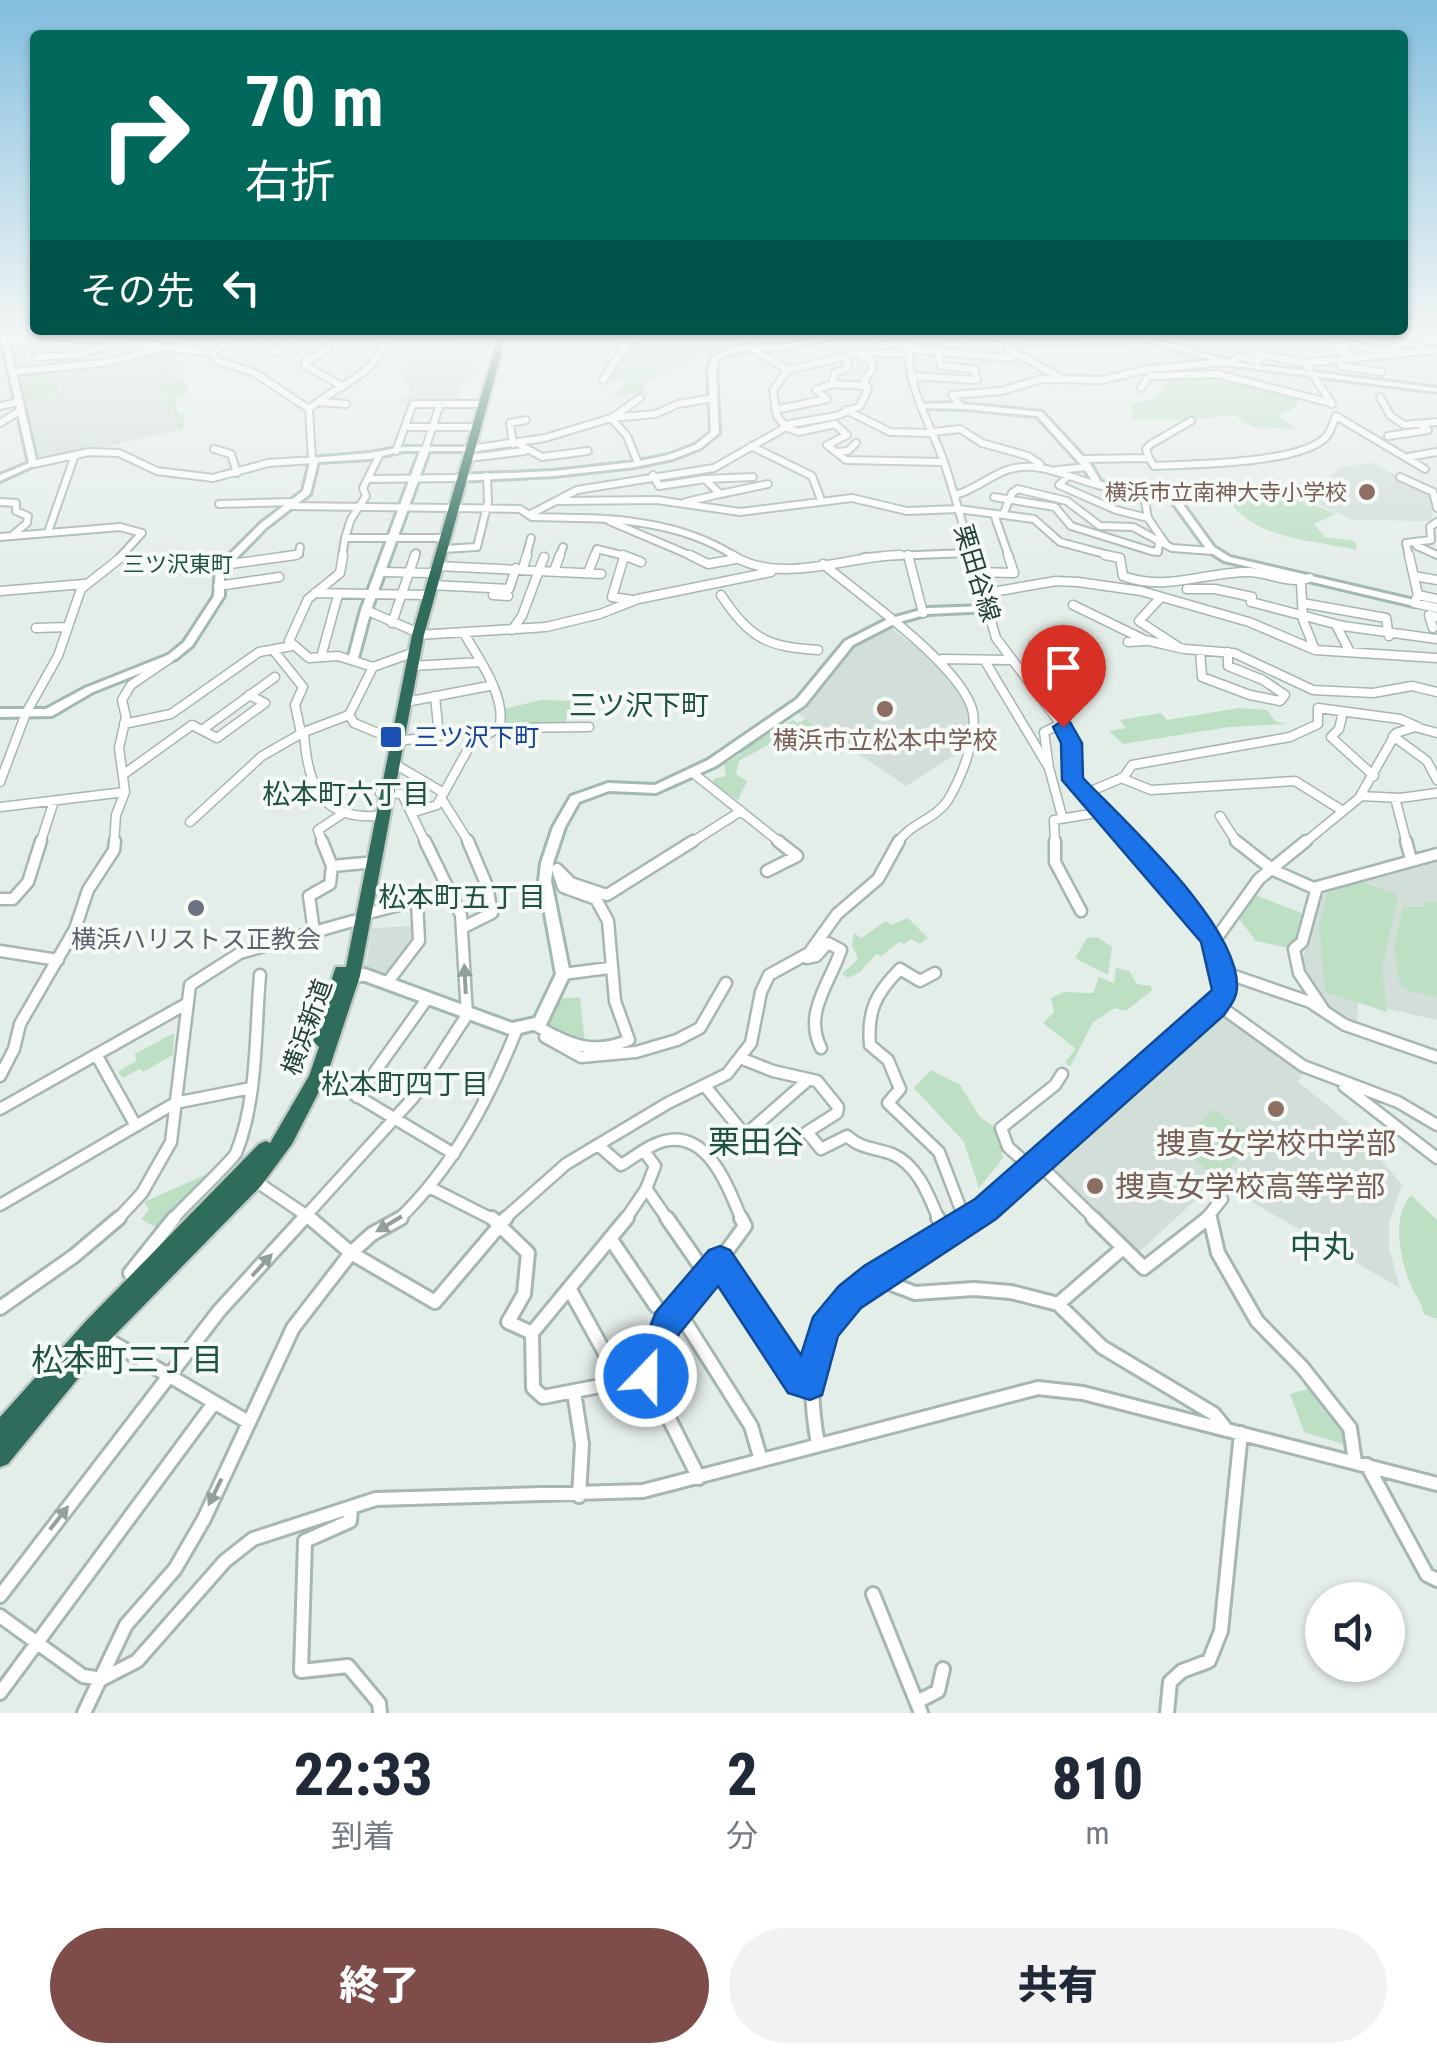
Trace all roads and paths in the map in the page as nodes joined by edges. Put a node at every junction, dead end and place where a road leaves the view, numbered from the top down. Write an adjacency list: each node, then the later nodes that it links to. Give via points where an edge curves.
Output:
1 (21, 417): 47 (street)
2 (310, 417): 43 (street)
3 (409, 417): 24 (street)
4 (436, 417): 25 (street)
5 (475, 417): 22 (highway, 横浜新道)
6 (478, 417): 38 (highway, 横浜新道)
7 (642, 417): 17 (street)
8 (715, 417): 45 (street, via 710,440)
9 (780, 417): 23 (street)
10 (831, 417): 23 (street)
11 (860, 417): 26 (street, via 890,432)
12 (927, 417): 26 (street, 栗田谷線)
13 (1043, 417): 46 (street)
14 (1335, 417): 41 (street, via 1324,438 1278,455 1154,466)
15 (1338, 417): 42 (street)
16 (1394, 417): 21 (street, via 1404,425)
17 (610, 418): 28 (street); 45 (street)
18 (526, 420): 28 (street, via 510,423)
19 (1190, 421): 41 (street, via 1150,444)
20 (1437, 422): 21 (street)
21 (1420, 424): 27 (street, via 1428,430)
22 (472, 426): 25 (street); 38 (highway, 横浜新道)
23 (786, 426): 30 (street); 36 (street, via 798,432 836,424 846,435 828,443)
24 (405, 427): 25 (street); 32 (street)
25 (433, 427): 33 (street)
26 (934, 433): 44 (street, 栗田谷線); 48 (street, via 960,429)
27 (1388, 436)
28 (515, 443): 34 (street); 38 (street)
29 (856, 445): 36 (street)
30 (751, 446): 54 (street, via 714,468); 70 (street, via 812,476)
31 (214, 450): 52 (street, via 231,454)
32 (396, 450): 33 (street); 39 (street)
33 (425, 450): 38 (street); 59 (street)
34 (525, 451): 35 (street, via 539,458); 38 (street)
35 (588, 451)
36 (836, 452): 44 (street, via 856,461)
37 (1437, 452): 42 (street)
38 (468, 453): 60 (highway, 横浜新道)
39 (380, 454): 43 (street); 61 (street)
40 (75, 455): 47 (street); 52 (street, via 119,453 175,474); 92 (street)
41 (1149, 458): 46 (street)
42 (1408, 458): 50 (street)
43 (313, 460): 52 (street); 75 (street, via 310,488)
44 (944, 462): 68 (street, 栗田谷線)
45 (638, 463): 49 (street)
46 (1085, 463): 51 (street); 65 (street)
47 (33, 464): 58 (street)
48 (1042, 466): 51 (street); 68 (street, via 1010,469)
49 (622, 467): 53 (street); 63 (street)
50 (1425, 469)
51 (1057, 470): 56 (street)
52 (237, 473)
53 (487, 476): 60 (street); 82 (street)
54 (653, 476): 62 (street, via 659,486); 63 (street)
55 (753, 477): 62 (street)
56 (1067, 477): 65 (street); 87 (street, via 1058,485)
57 (1400, 477): 79 (street, via 1434,492)
58 (0, 478)
59 (415, 478): 60 (street); 61 (street); 81 (street)
60 (461, 478): 77 (highway, 横浜新道)
61 (368, 479): 80 (street)
62 (705, 479): 67 (street)
63 (630, 480): 72 (street)
64 (768, 484): 67 (street)
65 (1102, 486): 66 (street)
66 (1143, 491): 87 (street); 103 (street, via 1170,494)
67 (720, 494): 76 (street)
68 (954, 495): 78 (street, 栗田谷線)
69 (994, 497): 71 (street)
70 (821, 500): 76 (street, via 747,512); 78 (street, via 860,499 909,511)
71 (1010, 500): 84 (street); 91 (street, via 1056,507 1071,526); 91 (street, via 1018,489 1053,496)
72 (558, 501): 76 (street); 83 (street)
73 (0, 502): 93 (street, via 16,502 16,510 28,516)
74 (222, 504): 75 (street); 85 (street)
75 (290, 504): 80 (street); 113 (street)
76 (679, 504)
77 (452, 508): 81 (street); 82 (street); 98 (highway, 横浜新道)
78 (958, 508): 84 (street); 105 (street, 栗田谷線)
79 (1437, 508)
80 (360, 509): 81 (street); 96 (street)
81 (404, 509): 95 (street)
82 (486, 509): 83 (street); 98 (street, via 477,547)
83 (530, 514): 86 (street)
84 (998, 515): 120 (street, via 1014,573); 128 (street, via 1029,518 1046,537 1120,558 1123,576)
85 (218, 516)
86 (568, 518): 88 (street); 90 (street)
87 (1148, 518): 99 (street)
88 (607, 519): 110 (street, via 656,526 721,547); 110 (street, via 708,564)
89 (1436, 524): 100 (street, via 1431,540)
90 (572, 528)
91 (1096, 529): 99 (street, via 1133,527); 99 (street, via 1158,552)
92 (48, 532): 93 (street); 129 (street, via 120,527 142,533)
93 (12, 536): 94 (street)
94 (0, 537)
95 (396, 537): 96 (street); 98 (street); 118 (street)
96 (346, 538): 135 (street, via 340,573)
97 (530, 538): 114 (street)
98 (442, 543): 125 (highway, 横浜新道)
99 (1163, 544): 103 (street)
100 (1412, 544): 107 (street); 123 (street, via 1406,543)
101 (300, 547): 113 (street, via 299,554)
102 (563, 547): 117 (street)
103 (1213, 551): 126 (street)
104 (416, 553): 119 (street)
105 (969, 554): 106 (street); 120 (street, 栗田谷線)
106 (908, 555): 112 (street); 152 (street)
107 (1437, 555)
108 (544, 557): 115 (street)
109 (624, 557): 111 (street); 121 (street, via 597,549); 145 (street, via 612,597)
110 (736, 559): 116 (street)
111 (640, 562)
112 (823, 564): 116 (street); 155 (street)
113 (223, 565): 130 (street)
114 (519, 568): 115 (street); 125 (street); 131 (street, via 509,589)
115 (538, 570): 117 (street); 162 (street)
116 (779, 570): 145 (street)
117 (554, 571): 121 (street)
118 (381, 572): 119 (street); 140 (street)
119 (410, 572): 125 (street); 139 (street)
120 (975, 572): 137 (street, 栗田谷線)
121 (588, 573): 122 (street)
122 (601, 574)
123 (1414, 576): 127 (street); 143 (street)
124 (278, 577): 130 (street)
125 (431, 580): 131 (street); 139 (street); 164 (highway, 横浜新道)
126 (1306, 580): 128 (street, via 1245,572); 143 (street); 147 (street)
127 (1437, 580)
128 (1140, 581): 134 (street)
129 (84, 584): 133 (street); 158 (street)
130 (218, 586): 178 (street, via 198,630)
131 (496, 588): 141 (street, via 494,596)
132 (1187, 589): 146 (street, via 1252,596)
133 (0, 591)
134 (1137, 592): 137 (street, via 1046,581 1008,594); 142 (street)
135 (315, 593): 138 (street); 169 (street)
136 (721, 594): 171 (street, via 762,644)
137 (982, 594): 150 (street, 栗田谷線)
138 (338, 595): 140 (street); 179 (street)
139 (401, 595): 140 (street); 157 (street)
140 (372, 596): 151 (street)
141 (508, 596)
142 (1161, 597): 156 (street); 170 (street, via 1139,621)
143 (1416, 599): 144 (street); 149 (street)
144 (1437, 599)
145 (634, 600): 162 (street, via 558,625)
146 (1251, 602): 154 (street); 156 (street)
147 (1302, 602): 154 (street); 165 (street, via 1386,618)
148 (1073, 605): 167 (street)
149 (1437, 608)
150 (986, 609): 152 (street); 184 (street, 栗田谷線)
151 (366, 610): 157 (street); 182 (street)
152 (923, 612): 155 (street)
153 (1437, 617): 161 (street, via 1428,615)
154 (1303, 620): 159 (street); 173 (street)
155 (892, 621): 211 (street, via 849,643 792,710); 252 (street, via 961,683 973,712 972,742 946,805 903,833 872,886 836,914)
156 (1246, 622): 173 (street)
157 (392, 623): 164 (street)
158 (68, 627): 160 (street); 196 (street)
159 (1337, 627): 165 (street); 176 (street)
160 (36, 628)
161 (1432, 628)
162 (512, 630): 163 (street)
163 (463, 632): 164 (street); 185 (street)
164 (416, 633): 183 (highway, 横浜新道)
165 (1388, 636): 166 (street); 177 (street)
166 (1437, 640)
167 (1148, 641): 168 (street); 170 (street)
168 (1128, 642)
169 (292, 646): 174 (street); 179 (street, via 309,658)
170 (1180, 648): 172 (street)
171 (818, 650)
172 (1200, 650): 175 (street); 175 (street, via 1202,677 1250,695 1285,695 1228,666)
173 (1315, 650): 176 (street)
174 (274, 652): 198 (street, via 258,652 171,714); 204 (street, via 302,688 294,705)
175 (1228, 652): 190 (street, via 1313,690 1373,693 1412,686)
176 (1350, 652): 177 (street)
177 (1398, 656): 180 (street)
178 (172, 657): 196 (street, via 48,712); 198 (street, via 128,689)
179 (321, 657): 182 (street)
180 (1437, 658)
181 (942, 659): 186 (street)
182 (353, 660): 187 (street)
183 (410, 660): 185 (street); 187 (street); 193 (highway, 横浜新道); 207 (highway, 横浜新道)
184 (1010, 660): 186 (street); 199 (street, 栗田谷線)
185 (481, 662): 189 (street)
186 (986, 662): 210 (street)
187 (373, 667): 197 (street)
188 (275, 676): 191 (street)
189 (490, 686): 192 (street); 202 (street, via 503,715)
190 (1437, 692)
191 (249, 695): 203 (street); 203 (street, via 264,702 217,738)
192 (435, 696): 193 (street); 207 (street, via 439,736)
193 (406, 702): 207 (highway, 横浜新道)
194 (1343, 712): 201 (street); 213 (street, via 1331,737); 214 (street, via 1318,708 1318,724 1290,738 1132,766)
195 (0, 713): 196 (street)
196 (26, 713): 216 (street)
197 (349, 716): 204 (street); 207 (street)
198 (124, 724): 212 (street, via 118,748)
199 (1060, 724): 210 (street, via 1044,732); 220 (street, 栗田谷線, via 1072,743 1070,776)
200 (589, 727): 202 (street)
201 (1418, 727): 205 (street); 206 (street)
202 (499, 728): 221 (street, via 472,742)
203 (202, 730): 212 (street, via 192,725)
204 (302, 732): 230 (street, via 313,780); 234 (street, via 262,756)
205 (1437, 733)
206 (1393, 736): 208 (street); 213 (street)
207 (387, 740): 209 (highway, 横浜新道); 218 (highway, 横浜新道)
208 (1432, 761): 215 (street)
209 (393, 764): 218 (highway, 横浜新道); 221 (street)
210 (1048, 768): 232 (street)
211 (693, 773): 226 (street); 239 (street, via 656,790 608,787 580,796 559,827)
212 (124, 774): 217 (street)
213 (1374, 776): 222 (street)
214 (1121, 778): 220 (street); 227 (street, via 1152,790 1295,781)
215 (1437, 780)
216 (0, 782)
217 (125, 792): 224 (street); 253 (street, via 114,850 88,890)
218 (384, 792): 229 (street, via 402,794); 231 (highway, 横浜新道); 247 (highway, 横浜新道)
219 (1437, 793): 223 (street)
220 (1084, 794): 228 (street)
221 (442, 796): 229 (street); 248 (street, via 488,880 492,906 483,920)
222 (1360, 796): 223 (street); 227 (street)
223 (1395, 798): 236 (street)
224 (54, 801): 225 (street); 244 (street, via 28,882 13,899)
225 (0, 807)
226 (741, 811): 239 (street, via 607,895 571,884); 241 (street, via 797,856)
227 (1343, 811): 240 (street)
228 (1103, 812): 232 (street); 250 (street)
229 (411, 813): 243 (street)
230 (342, 814): 231 (street); 238 (street, via 318,830)
231 (375, 816): 237 (highway, 横浜新道)
232 (1062, 816): 246 (street, via 1054,820 1054,856)
233 (1220, 816): 240 (street, via 1246,853)
234 (190, 822)
235 (1437, 854): 236 (street)
236 (1411, 858): 242 (street)
237 (365, 863): 238 (street); 247 (highway, 横浜新道)
238 (332, 866): 249 (street, via 330,884 309,896)
239 (552, 866): 254 (street, via 562,886 600,904 608,924); 257 (street, via 545,881)
240 (1269, 869): 242 (street); 250 (street)
241 (767, 871)
242 (1316, 889): 265 (street, via 1302,942 1294,949 1299,973)
243 (448, 892): 245 (street); 248 (street)
244 (0, 899)
245 (417, 902): 247 (street); 260 (street, via 419,941)
246 (1081, 911)
247 (359, 917): 249 (street); 259 (highway, 横浜新道)
248 (462, 928): 266 (street, one-way to 248)
249 (314, 932): 263 (street, via 240,953 190,985)
250 (1213, 942): 255 (street)
251 (0, 950): 253 (street)
252 (804, 957): 268 (street, via 816,956 828,943 842,950 814,1007 814,1039); 271 (street, via 769,976 751,1043)
253 (58, 960): 273 (street, via 20,1024)
254 (609, 968): 257 (street); 267 (street, via 628,1040 598,1052 582,1050)
255 (1223, 972): 264 (street, via 1225,993); 265 (street)
256 (935, 973): 297 (street, via 920,982 900,969 876,992 867,1021 870,1044 888,1060 900,1089 888,1103 939,1152)
257 (564, 974): 267 (street, via 540,1023)
258 (260, 975): 278 (street)
259 (347, 976): 260 (street); 274 (highway, 横浜新道); 306 (highway, 横浜新道, via 315,1064 276,1136)
260 (387, 983): 262 (street)
261 (726, 983): 267 (street, via 700,1028 636,1052 582,1057)
262 (427, 999): 266 (street); 279 (street)
263 (186, 1004): 269 (street); 280 (street)
264 (1217, 1004): 276 (street, via 1304,1066); 289 (street)
265 (1323, 1009): 270 (street, via 1345,1025)
266 (468, 1015): 267 (street); 282 (street)
267 (527, 1027): 287 (street)
268 (821, 1048)
269 (97, 1056): 281 (street); 284 (street)
270 (1437, 1057)
271 (740, 1058): 275 (street); 277 (street)
272 (1062, 1074): 289 (street, via 1001,1128 1008,1147)
273 (0, 1076)
274 (317, 1078): 279 (street); 290 (highway, 横浜新道)
275 (808, 1080): 277 (street, via 745,1135); 299 (street, via 822,1085 838,1107 807,1132 821,1150 847,1136 856,1147 897,1156 911,1167)
276 (1340, 1080): 283 (street); 288 (street)
277 (706, 1086): 285 (street)
278 (251, 1088): 280 (street); 306 (street, via 235,1156 136,1261 130,1273)
279 (358, 1097): 282 (street)
280 (175, 1103): 284 (street); 310 (street, via 171,1142 151,1182 87,1244)
281 (0, 1109)
282 (394, 1119): 287 (street); 295 (street)
283 (1437, 1125)
284 (136, 1126): 294 (street)
285 (598, 1145): 286 (street, via 621,1165); 298 (street, via 566,1164)
286 (644, 1152): 292 (street, via 655,1166); 303 (street, via 678,1140 714,1164 745,1226)
287 (454, 1154): 291 (street)
288 (1437, 1158)
289 (1036, 1167): 297 (street); 301 (street)
290 (254, 1180): 295 (street); 313 (highway, 横浜新道)
291 (429, 1187): 298 (street); 302 (street, one-way to 302, via 400,1219)
292 (648, 1191): 300 (street); 304 (street)
293 (1222, 1199): 296 (street)
294 (0, 1205)
295 (307, 1216): 302 (street); 314 (street, one-way to 295)
296 (1210, 1216): 301 (street, via 1144,1268); 326 (street, via 1218,1252 1257,1321 1350,1428)
297 (966, 1222): 299 (street)
298 (500, 1223): 302 (street, via 435,1302); 312 (street, via 528,1253 524,1294 508,1322)
299 (946, 1236): 305 (street)
300 (610, 1238): 307 (street); 309 (street)
301 (1123, 1248): 308 (street)
302 (351, 1253): 319 (street, via 293,1328)
303 (720, 1261): 311 (street); 316 (street, via 800,1382)
304 (699, 1264)
305 (881, 1274): 308 (street, via 915,1293 974,1288); 316 (street, via 829,1319)
306 (138, 1282): 322 (highway, 横浜新道)
307 (569, 1288): 312 (street); 315 (street)
308 (1058, 1304): 320 (street, via 1102,1347 1214,1414)
309 (656, 1306)
310 (0, 1308)
311 (679, 1312): 315 (street); 325 (street, via 751,1426)
312 (532, 1333): 317 (street, via 533,1388 544,1397)
313 (101, 1335): 314 (street); 324 (highway, 横浜新道)
314 (169, 1376): 318 (street); 333 (street, one-way to 314)
315 (634, 1379): 317 (street); 327 (street)
316 (810, 1384): 323 (street)
317 (574, 1392): 329 (street)
318 (214, 1403): 319 (street); 335 (street)
319 (248, 1422): 337 (street, one-way to 337, via 176,1569 126,1625)
320 (1226, 1428): 321 (street); 323 (street, via 1038,1388)
321 (1242, 1432): 326 (street); 342 (street, via 1227,1617 1210,1662 1170,1682)
322 (0, 1434)
323 (818, 1444): 325 (street)
324 (0, 1456)
325 (761, 1460): 327 (street)
326 (1361, 1464): 328 (street); 331 (street, via 1427,1575)
327 (699, 1478): 329 (street)
328 (1437, 1484)
329 (580, 1496): 330 (street, via 376,1499)
330 (350, 1508): 337 (street, via 253,1540 225,1560 137,1661); 341 (street, via 350,1520 306,1541 301,1671 348,1666)
331 (1437, 1580)
332 (873, 1594): 339 (street)
333 (0, 1596)
334 (0, 1616): 335 (street)
335 (36, 1642): 337 (street, via 83,1676); 338 (street)
336 (944, 1669): 339 (street, via 938,1690)
337 (102, 1678): 340 (street)
338 (0, 1693)
339 (919, 1708)
340 (84, 1713)
341 (380, 1713)
342 (1168, 1713)

